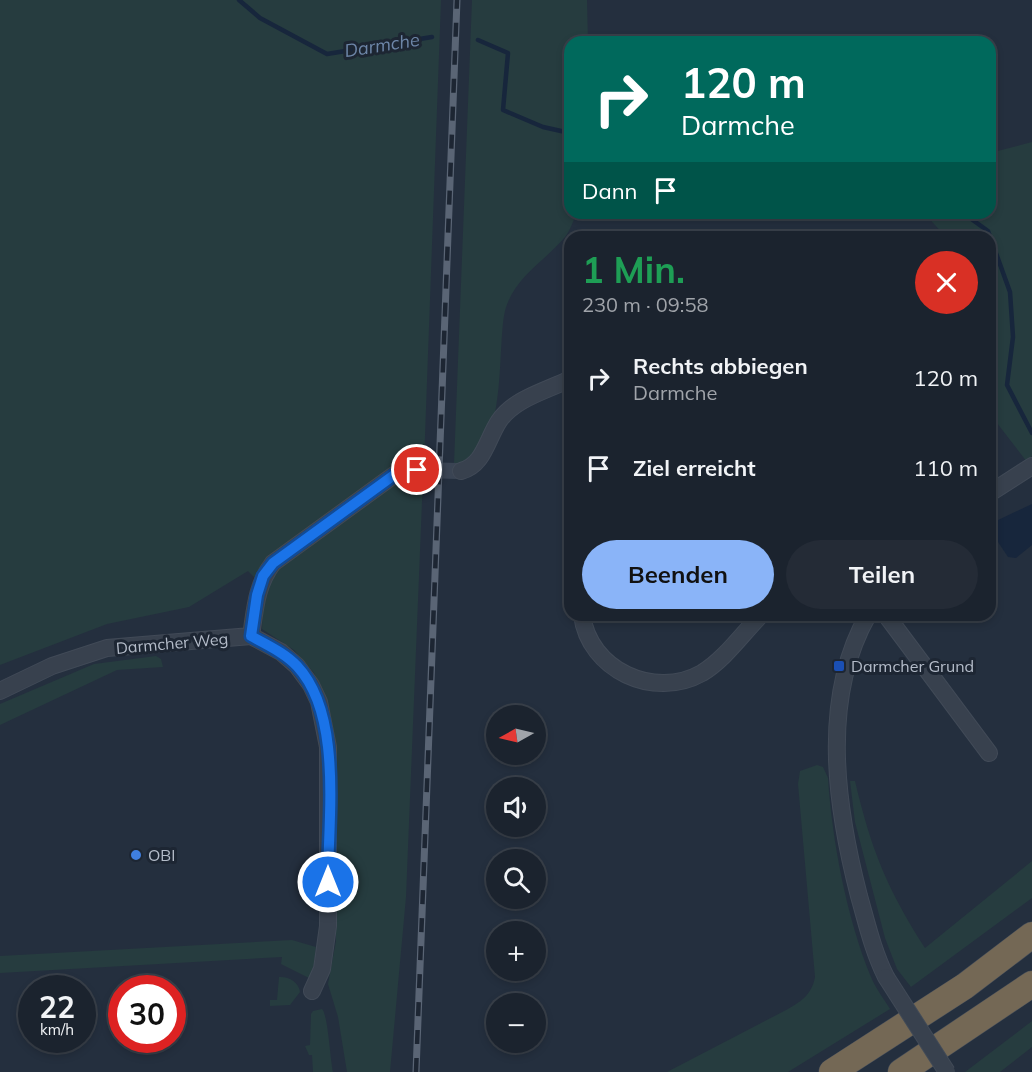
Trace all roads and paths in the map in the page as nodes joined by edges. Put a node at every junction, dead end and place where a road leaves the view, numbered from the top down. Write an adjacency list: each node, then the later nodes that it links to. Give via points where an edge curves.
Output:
1 (564, 383): 4 (street, via 510,409 499,421 475,466)
2 (1032, 466): 5 (street)
3 (417, 470): 10 (street, via 394,475 273,563 263,576 257,595)
4 (461, 471)
5 (996, 489)
6 (584, 621): 7 (street, via 591,641 610,665 636,680 657,683 702,673)
7 (755, 621)
8 (865, 621): 18 (street, bridge, via 844,682 837,749 839,799 849,857 874,951 886,977)
9 (890, 621): 12 (street)
10 (251, 636): 11 (street, Darmcher Weg, via 107,648 52,666); 15 (street, Darmcher Weg, via 297,666 311,685 324,723 329,770 328,926 322,969)
11 (0, 691)
12 (988, 753)
13 (1032, 935): 16 (highway, via 964,986)
14 (1032, 984): 17 (highway)
15 (312, 991)
16 (832, 1072)
17 (901, 1072)
18 (947, 1072)

